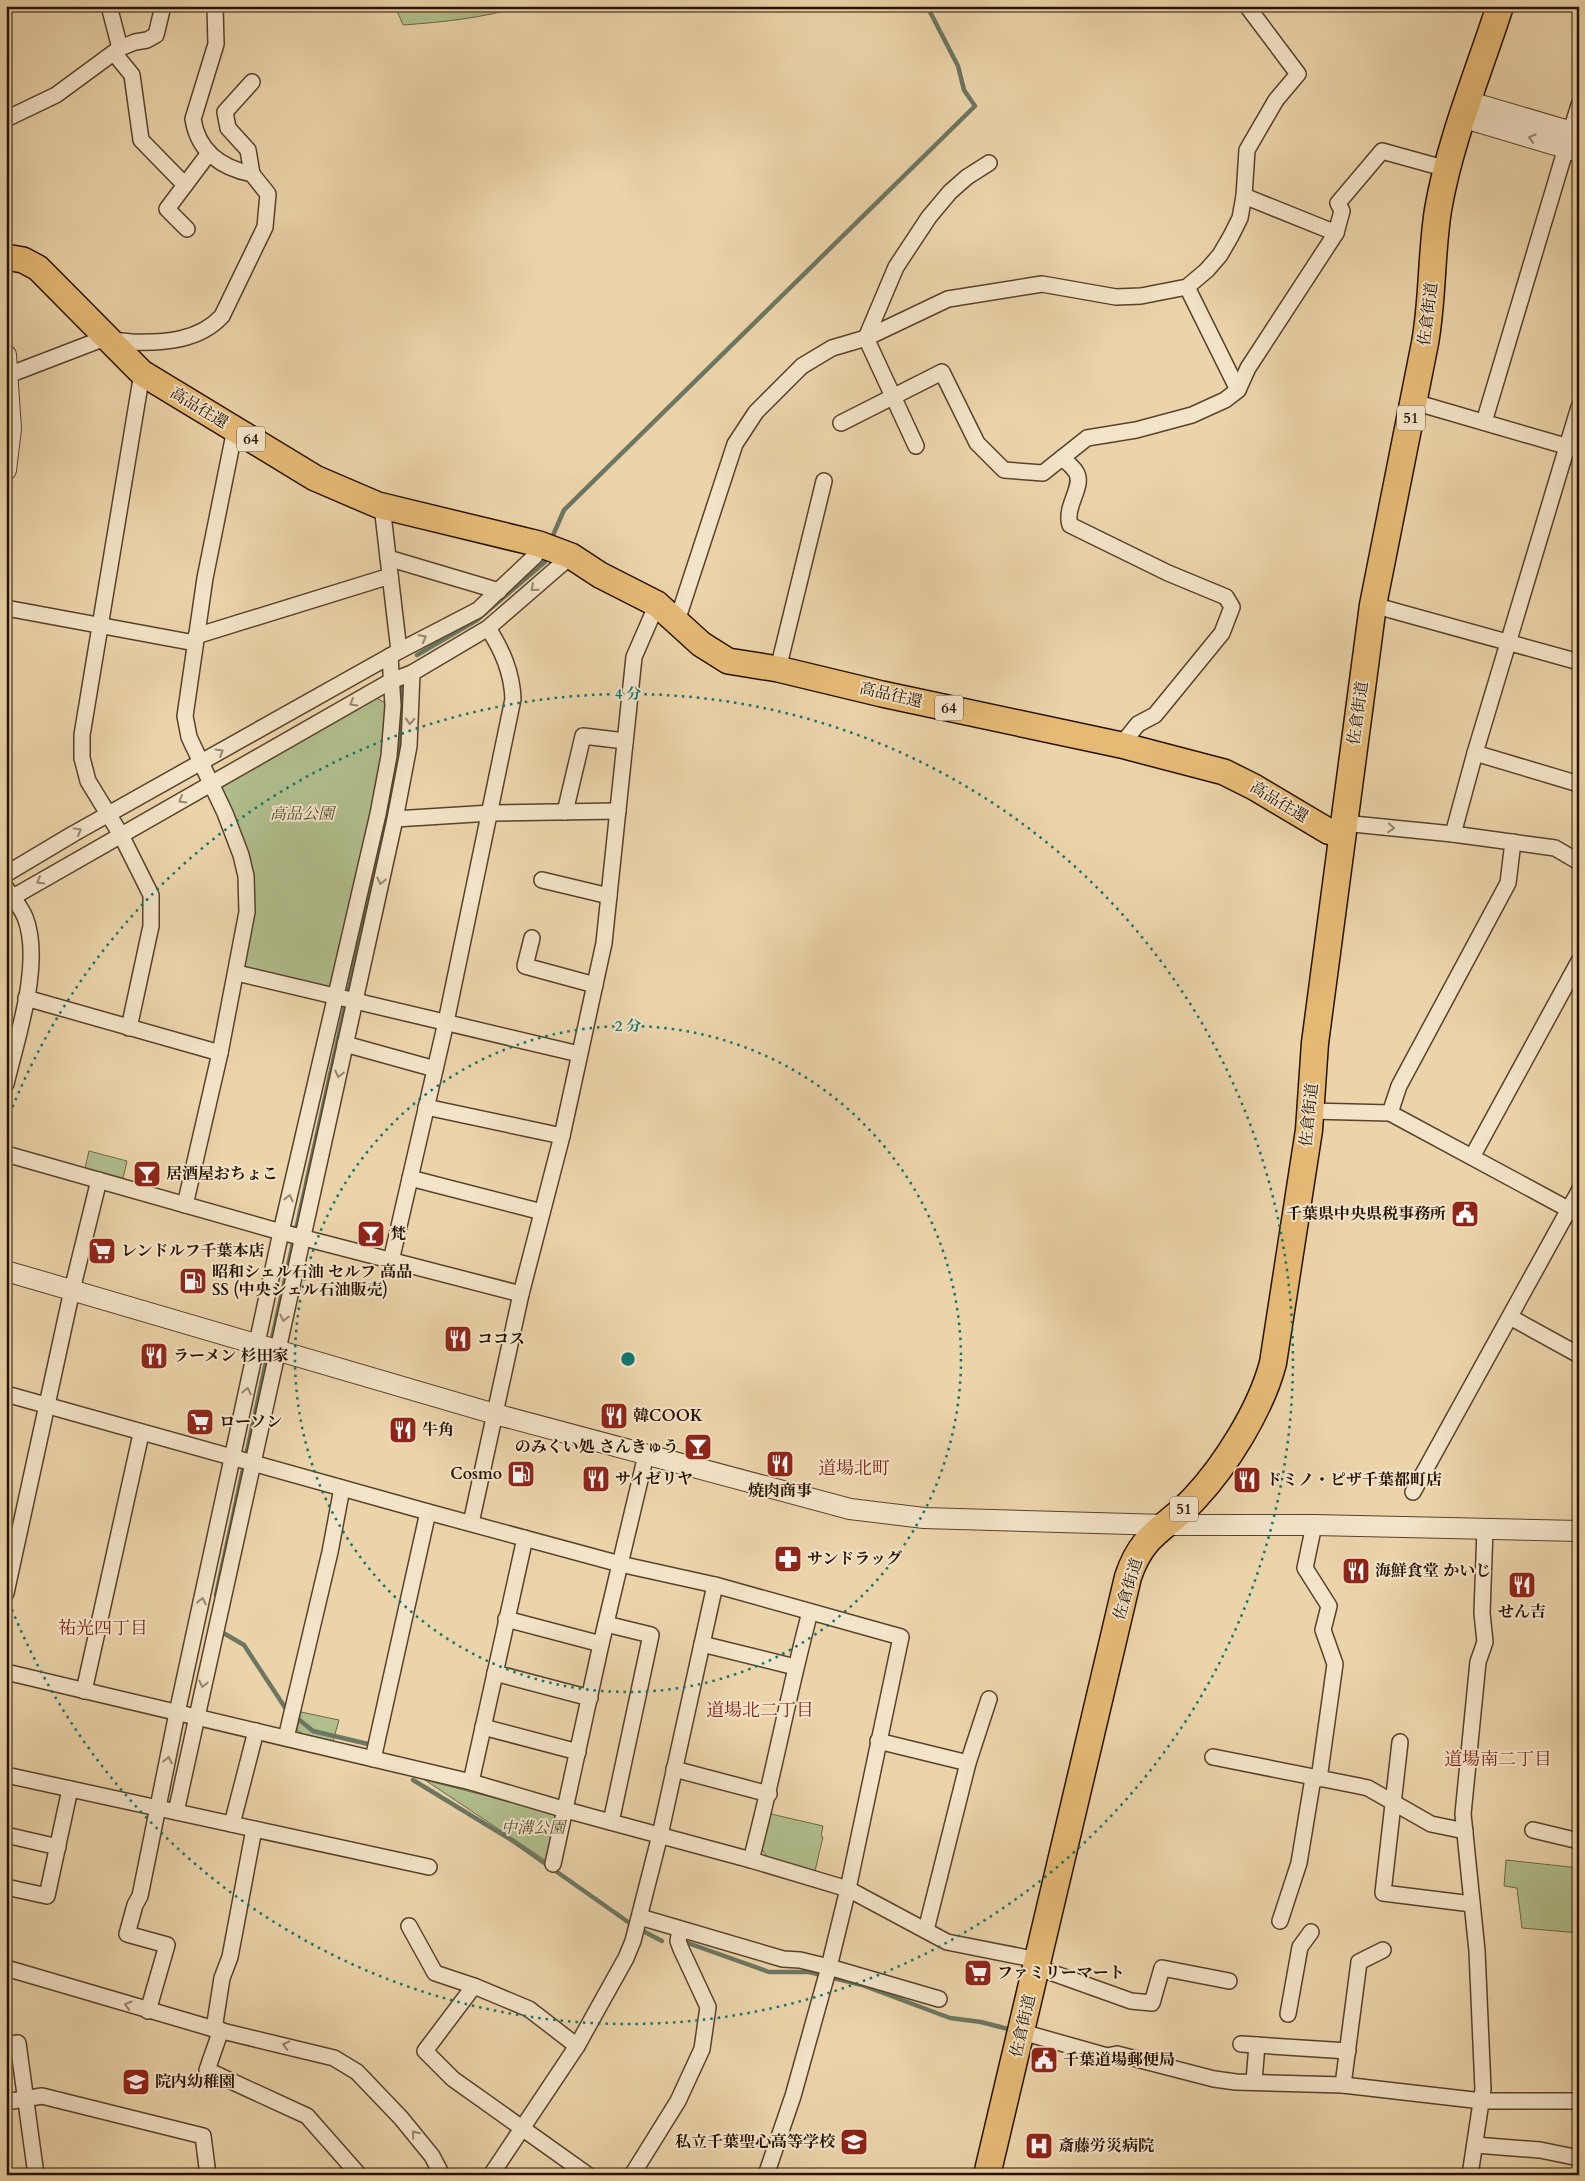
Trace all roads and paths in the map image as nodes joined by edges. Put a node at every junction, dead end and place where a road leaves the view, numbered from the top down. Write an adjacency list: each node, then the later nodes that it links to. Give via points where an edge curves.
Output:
1 (109, 6): 6 (street)
2 (163, 6): 6 (street, via 156,35)
3 (215, 6): 12 (street, via 216,44 193,119 195,131)
4 (1247, 6): 17 (street, via 1298,74 1276,100 1247,150)
5 (1500, 6): 9 (highway, 佐倉街道 / 51)
6 (117, 51): 10 (street, via 56,95); 16 (street, via 132,75 141,140)
7 (252, 82): 15 (street, via 225,112 228,128 248,150)
8 (1579, 105): 11 (street)
9 (1464, 110): 11 (street, via 1471,120); 14 (highway, 佐倉街道 / 51)
10 (6, 119)
11 (1574, 141): 31 (street)
12 (209, 153): 15 (street, via 234,170); 16 (street)
13 (989, 163): 22 (street, via 950,192 930,217 896,267)
14 (1447, 169): 19 (street, via 1382,151 1338,203 1342,211); 29 (highway, 佐倉街道 / 51, via 1438,211 1430,312)
15 (252, 174): 23 (street, via 268,194 265,227 222,316 212,327 166,341)
16 (185, 185): 18 (street, via 167,209)
17 (1244, 196): 19 (street); 21 (street, via 1240,218 1220,255)
18 (187, 229)
19 (1336, 233): 27 (street, via 1248,368)
20 (6, 257): 23 (main road, 高品往還 / 64, via 24,260 38,268)
21 (1187, 287): 22 (street, via 1116,297 1042,284 948,299); 27 (street)
22 (866, 338): 28 (street); 48 (street, via 832,348 802,366 756,412 735,444)
23 (108, 339): 25 (main road, 高品往還 / 64); 26 (street)
24 (6, 355): 26 (street)
25 (142, 373): 33 (main road, 高品往還 / 64); 49 (street)
26 (8, 375): 37 (street, via 10,429)
27 (1238, 390): 36 (street, via 1225,400 1192,415 1136,430 1086,438)
28 (892, 397): 32 (street); 34 (street); 36 (street, via 942,372 977,443 1004,470 1043,473)
29 (1414, 402): 31 (street); 46 (highway, 佐倉街道 / 51)
30 (1579, 408): 35 (street)
31 (1484, 422): 35 (street)
32 (841, 423)
33 (235, 429): 39 (main road, 高品往還 / 64, via 315,478); 51 (street)
34 (916, 446)
35 (1573, 448): 52 (street)
36 (1062, 458): 59 (street, via 1077,472 1079,482 1067,516 1070,525 1168,573 1226,597 1232,607 1222,633 1155,716 1138,724)
37 (6, 470)
38 (824, 481): 55 (street)
39 (382, 506): 40 (main road, 高品往還 / 64); 42 (street)
40 (539, 544): 41 (main road, 64); 44 (street, via 535,556)
41 (571, 556): 45 (main road, 高品往還 / 64); 50 (street, one-way to 50)
42 (388, 558): 43 (street); 44 (street)
43 (390, 576): 51 (street); 53 (street)
44 (499, 591): 53 (street, one-way to 44, via 478,610)
45 (657, 604): 48 (main road, 高品往還 / 64); 58 (street, via 634,657)
46 (1373, 605): 52 (street); 69 (highway, 佐倉街道 / 51)
47 (6, 608): 49 (street)
48 (677, 621): 55 (main road, 高品往還 / 64, via 701,644 728,661)
49 (100, 625): 51 (street); 67 (street, via 82,735 82,758 88,781)
50 (488, 628): 56 (street); 66 (street, via 508,669 513,700)
51 (195, 639): 61 (street, via 185,716)
52 (1508, 641): 54 (street); 60 (street)
53 (394, 654): 57 (street); 61 (street, one-way to 53)
54 (1579, 662)
55 (778, 669): 59 (main road, 高品往還 / 64)
56 (412, 673): 57 (street); 68 (street, one-way to 68, via 409,746)
57 (391, 681): 62 (street, one-way to 62); 84 (street, via 393,706 389,756)
58 (625, 740): 64 (street); 65 (street, via 583,736)
59 (1121, 745): 69 (main road, 高品往還 / 64, via 1215,769 1236,777 1328,831)
60 (1475, 753): 63 (street); 70 (street)
61 (200, 764): 62 (street); 67 (street)
62 (210, 784): 71 (street, one-way to 71); 80 (street, via 225,813 246,876 247,912)
63 (1579, 784)
64 (618, 811): 65 (street); 77 (street)
65 (565, 812): 66 (street)
66 (491, 813): 68 (street); 85 (street)
67 (108, 814): 71 (street); 74 (street, one-way to 67)
68 (395, 819): 84 (street, one-way to 84)
69 (1347, 828): 70 (street, one-way to 70); 93 (highway, 佐倉街道 / 51, via 1315,1043)
70 (1453, 834): 72 (street)
71 (121, 835): 76 (street, one-way to 76); 86 (street, via 150,895 152,926)
72 (1513, 842): 73 (street, via 1555,848); 94 (street, via 1508,883 1399,1086)
73 (1579, 862)
74 (6, 874)
75 (542, 880): 77 (street)
76 (8, 895): 83 (street, via 25,919 30,938 32,961)
77 (609, 896): 82 (street)
78 (532, 938): 82 (street, via 525,966)
79 (1579, 962): 81 (street)
80 (237, 973): 84 (street); 88 (street)
81 (1574, 984): 97 (street)
82 (595, 985): 89 (street)
83 (26, 998): 86 (street); 91 (street)
84 (345, 999): 85 (street); 87 (street); 104 (street, one-way to 84)
85 (446, 1022): 89 (street); 90 (street)
86 (129, 1028): 88 (street)
87 (345, 1044): 90 (street); 105 (street, one-way to 105)
88 (220, 1053): 101 (street)
89 (580, 1054): 95 (street)
90 (435, 1069): 92 (street)
91 (6, 1084)
92 (426, 1107): 95 (street); 98 (street)
93 (1311, 1111): 94 (street); 125 (highway, 佐倉街道 / 51, via 1269,1377 1256,1408 1214,1473 1195,1498)
94 (1390, 1113): 97 (street)
95 (562, 1136): 102 (street)
96 (6, 1154): 99 (street)
97 (1472, 1157): 103 (street)
98 (410, 1178): 102 (street); 106 (street)
99 (99, 1180): 101 (street); 108 (street)
100 (1579, 1191): 103 (street)
101 (185, 1205): 104 (street)
102 (542, 1212): 109 (street)
103 (1574, 1212): 110 (street)
104 (281, 1232): 105 (street); 111 (street)
105 (302, 1237): 106 (street); 112 (street, one-way to 112)
106 (391, 1261): 109 (street)
107 (6, 1271): 108 (street)
108 (72, 1290): 111 (street); 115 (street)
109 (521, 1294): 116 (street)
110 (1510, 1318): 113 (street); 122 (street)
111 (258, 1344): 112 (street); 119 (street, one-way to 111)
112 (277, 1349): 116 (street); 120 (street)
113 (1579, 1355)
114 (6, 1394): 115 (street)
115 (47, 1405): 117 (street); 132 (street)
116 (495, 1414): 118 (street); 124 (street)
117 (142, 1434): 119 (street); 141 (street)
118 (646, 1455): 125 (street, via 850,1509 924,1518); 130 (street)
119 (232, 1457): 120 (street); 144 (street, one-way to 119)
120 (254, 1463): 121 (street); 145 (street, one-way to 145)
121 (342, 1488): 123 (street); 148 (street)
122 (1413, 1492)
123 (428, 1512): 124 (street); 153 (street)
124 (471, 1523): 129 (street)
125 (1165, 1524): 126 (street); 187 (highway, 佐倉街道 / 51, via 1145,1542 1128,1577)
126 (1314, 1525): 127 (street); 157 (street, via 1305,1568 1330,1606 1323,1630 1335,1664)
127 (1485, 1528): 128 (street); 169 (street, via 1482,1613 1485,1642 1478,1662 1463,1814)
128 (1579, 1531)
129 (525, 1538): 130 (street); 134 (street)
130 (620, 1564): 131 (street); 135 (street)
131 (715, 1585): 133 (street); 137 (street)
132 (7, 1586)
133 (810, 1612): 138 (street); 149 (street, via 901,1637)
134 (506, 1619): 136 (street); 140 (street)
135 (606, 1624): 136 (street); 165 (street, via 651,1635)
136 (601, 1644): 142 (street)
137 (702, 1644): 138 (street); 155 (street)
138 (795, 1667): 160 (street)
139 (6, 1672): 141 (street)
140 (495, 1673): 142 (street); 146 (street)
141 (84, 1691): 144 (street)
142 (590, 1698): 151 (street)
143 (989, 1698): 154 (street)
144 (178, 1713): 145 (street); 162 (street, one-way to 144)
145 (196, 1717): 147 (street); 164 (street)
146 (483, 1727): 151 (street); 158 (street)
147 (256, 1731): 148 (street); 166 (street)
148 (286, 1738): 153 (street)
149 (878, 1741): 154 (street); 178 (street)
150 (1400, 1742): 161 (street)
151 (578, 1752): 163 (street)
152 (1212, 1757): 157 (street)
153 (374, 1759): 158 (street)
154 (968, 1763): 184 (street)
155 (674, 1769): 160 (street); 171 (street)
156 (6, 1775): 159 (street)
157 (1316, 1778): 161 (street, via 1359,1786); 181 (street, via 1299,1862)
158 (472, 1782): 163 (street)
159 (70, 1789): 162 (street); 173 (street)
160 (769, 1794): 174 (street)
161 (1393, 1802): 169 (street, via 1431,1824); 179 (street, via 1383,1893)
162 (158, 1808): 164 (street); 193 (street, via 140,1896 134,1905 127,1934 166,1945)
163 (566, 1810): 165 (street); 175 (street)
164 (176, 1812): 166 (street)
165 (611, 1822): 171 (street)
166 (232, 1824): 167 (street)
167 (254, 1829): 176 (street); 195 (street, via 230,1957 222,1978)
168 (1533, 1830): 172 (street)
169 (1465, 1831): 179 (street)
170 (6, 1835): 173 (street)
171 (660, 1835): 174 (street); 180 (street)
172 (1579, 1841)
173 (58, 1846): 177 (street, via 47,1896)
174 (751, 1860): 178 (street)
175 (554, 1864)
176 (430, 1867)
177 (6, 1887)
178 (848, 1889): 184 (street); 189 (street)
179 (1472, 1904): 205 (street, via 1477,1951)
180 (640, 1917): 183 (street); 200 (street, via 626,1958)
181 (1280, 1921)
182 (409, 1926): 191 (street, via 435,1973)
183 (680, 1930): 189 (street, via 783,1959 800,1960); 217 (street, via 678,1941 708,2006 702,2049 678,2102)
184 (926, 1930): 187 (street, via 958,1946)
185 (1311, 1932): 194 (street, via 1300,1947)
186 (1383, 1950): 201 (street, via 1358,1962)
187 (1037, 1963): 190 (street, via 1131,2001 1152,2003 1162,1968); 196 (highway, 佐倉街道 / 51)
188 (6, 1968): 193 (street, one-way to 188)
189 (827, 1975): 192 (street); 218 (street, via 794,2096)
190 (1229, 1980)
191 (474, 1986): 200 (street, via 529,2009); 208 (street, via 425,2051 453,2079)
192 (939, 1998)
193 (148, 2010): 195 (street)
194 (1288, 2014)
195 (218, 2030): 213 (street, via 207,2070 307,2116); 214 (street, one-way to 195, via 413,2131 357,2072 344,2063)
196 (1022, 2032): 202 (street, via 1107,2056 1117,2054 1214,2079); 219 (highway, 佐倉街道 / 51)
197 (6, 2044): 204 (street, via 18,2043)
198 (1241, 2044): 199 (street)
199 (1257, 2045): 201 (street); 202 (street)
200 (577, 2046): 208 (street)
201 (1348, 2051): 203 (street)
202 (1254, 2081): 203 (street)
203 (1343, 2086): 205 (street)
204 (26, 2099): 207 (street); 211 (street); 212 (street, via 42,2096 204,2136)
205 (1482, 2101): 206 (street); 209 (street)
206 (1579, 2101)
207 (6, 2102)
208 (521, 2128): 215 (street); 216 (street)
209 (1474, 2145): 210 (street, via 1540,2150); 220 (street)
210 (1579, 2158)
211 (36, 2175)
212 (208, 2175)
213 (359, 2175)
214 (442, 2175)
215 (491, 2175)
216 (588, 2175)
217 (632, 2175)
218 (766, 2175)
219 (987, 2175)
220 (1470, 2175)

